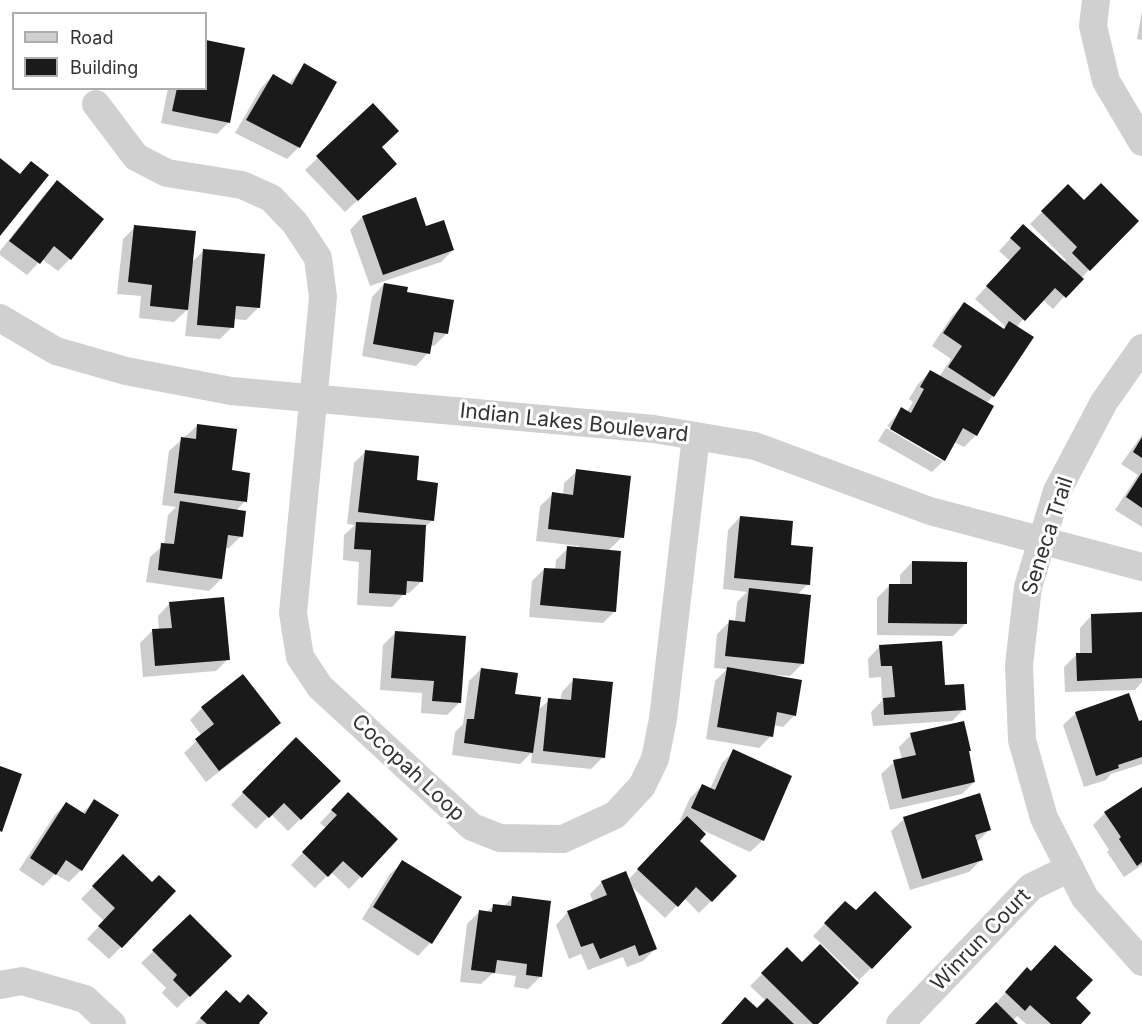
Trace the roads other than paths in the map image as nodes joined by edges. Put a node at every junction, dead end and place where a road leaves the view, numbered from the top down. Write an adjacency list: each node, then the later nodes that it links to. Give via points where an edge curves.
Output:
1 (1096, 0): 3 (street, via 1093,26 1106,81)
2 (96, 104): 6 (street, Cocopah Loop, via 136,157 167,173 242,185 271,198 295,223 318,258 323,297)
3 (1142, 142)
4 (0, 318): 6 (street, Indian Lakes Boulevard, via 56,351 126,371 231,391)
5 (1142, 348): 8 (street, Seneca Trail, via 1104,402 1058,490)
6 (315, 398): 7 (street, Indian Lakes Boulevard); 7 (street, Cocopah Loop, via 293,613 300,657 320,687 443,802 472,827 500,838 563,839 615,815 642,786 655,759 663,719)
7 (696, 436): 8 (street, Indian Lakes Boulevard, via 755,446 930,511)
8 (1042, 542): 9 (street, Indian Lakes Boulevard); 10 (street, Seneca Trail, via 1028,587 1019,664 1022,740 1044,818)
9 (1142, 567)
10 (1070, 868): 11 (street, Seneca Trail, via 1085,898); 14 (street, Winrun Court, via 1031,886)
11 (1142, 962)
12 (0, 985): 13 (street, via 22,981 85,999)
13 (112, 1024)
14 (900, 1024)

